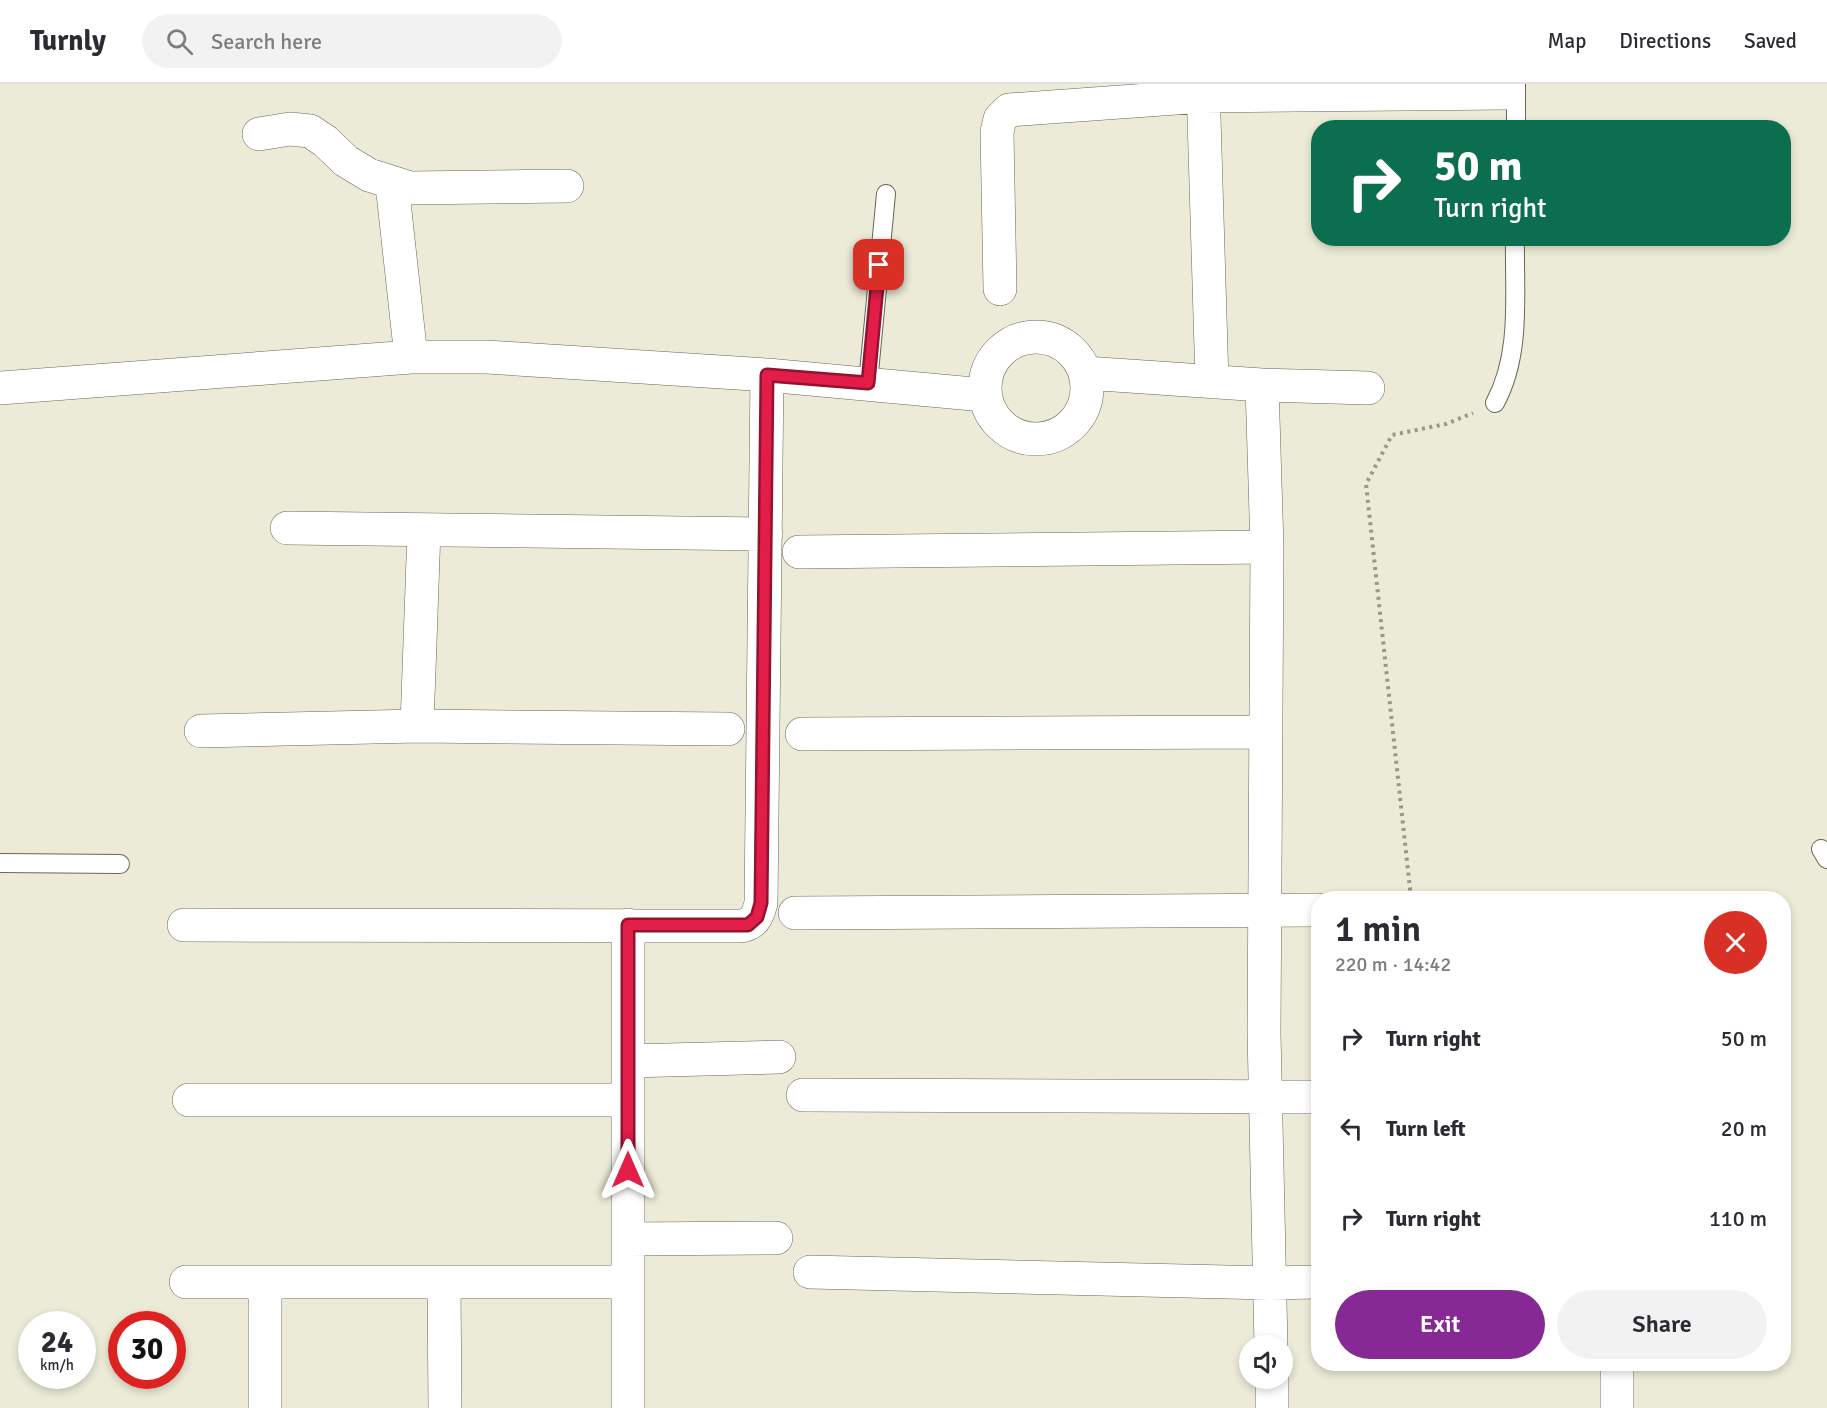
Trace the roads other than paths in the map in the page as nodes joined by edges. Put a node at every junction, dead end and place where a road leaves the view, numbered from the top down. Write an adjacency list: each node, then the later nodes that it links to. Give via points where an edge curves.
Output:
1 (1369, 88): 2 (street); 3 (street)
2 (1511, 89): 4 (lane)
3 (1204, 90): 10 (street, via 1009,110 1000,119 997,132); 14 (street)
4 (1515, 120)
5 (259, 134): 6 (street, via 290,129 310,131 346,161)
6 (392, 184): 7 (street, via 410,188); 11 (street)
7 (567, 186)
8 (886, 194): 15 (lane)
9 (1515, 246): 20 (lane, via 1514,346 1507,381)
10 (1000, 289)
11 (411, 357): 13 (street, via 487,357); 17 (street)
12 (1085, 373): 14 (street); 19 (street, via 1066,346 1050,339 1016,340 991,362); 19 (street, via 1088,392 1083,410 1072,425 1056,436 1037,440 1018,437 990,413)
13 (767, 375): 15 (street); 23 (street)
14 (1212, 382): 16 (street)
15 (868, 383): 19 (street)
16 (1262, 385): 18 (street); 24 (street)
17 (0, 388)
18 (1368, 388)
19 (984, 395)
20 (1495, 403)
21 (286, 528): 22 (street)
22 (424, 530): 23 (street); 26 (street)
23 (766, 534): 37 (street, via 761,903 757,917 748,925)
24 (1267, 547): 25 (street); 29 (street)
25 (799, 552)
26 (417, 726): 27 (street); 28 (street)
27 (728, 729)
28 (201, 731)
29 (1266, 732): 30 (street); 33 (street)
30 (802, 734)
31 (0, 863): 32 (lane)
32 (120, 864)
33 (1265, 909): 34 (street); 35 (street); 41 (street)
34 (1311, 910)
35 (795, 913)
36 (184, 925): 37 (street)
37 (628, 925): 39 (street)
38 (779, 1057): 39 (street)
39 (628, 1061): 44 (street)
40 (803, 1095): 41 (street)
41 (1266, 1096): 42 (street); 53 (street)
42 (1311, 1097)
43 (189, 1100): 44 (street)
44 (628, 1100): 46 (street)
45 (776, 1238): 46 (street)
46 (628, 1239): 51 (street)
47 (810, 1272): 53 (street)
48 (186, 1282): 49 (street)
49 (265, 1282): 50 (street); 57 (street)
50 (444, 1282): 51 (street); 58 (street)
51 (628, 1282): 59 (street)
52 (1311, 1282): 53 (street)
53 (1269, 1283): 54 (street)
54 (1271, 1335)
55 (1617, 1371): 61 (street)
56 (1272, 1389): 60 (street)
57 (265, 1408)
58 (445, 1408)
59 (628, 1408)
60 (1272, 1408)
61 (1617, 1408)

